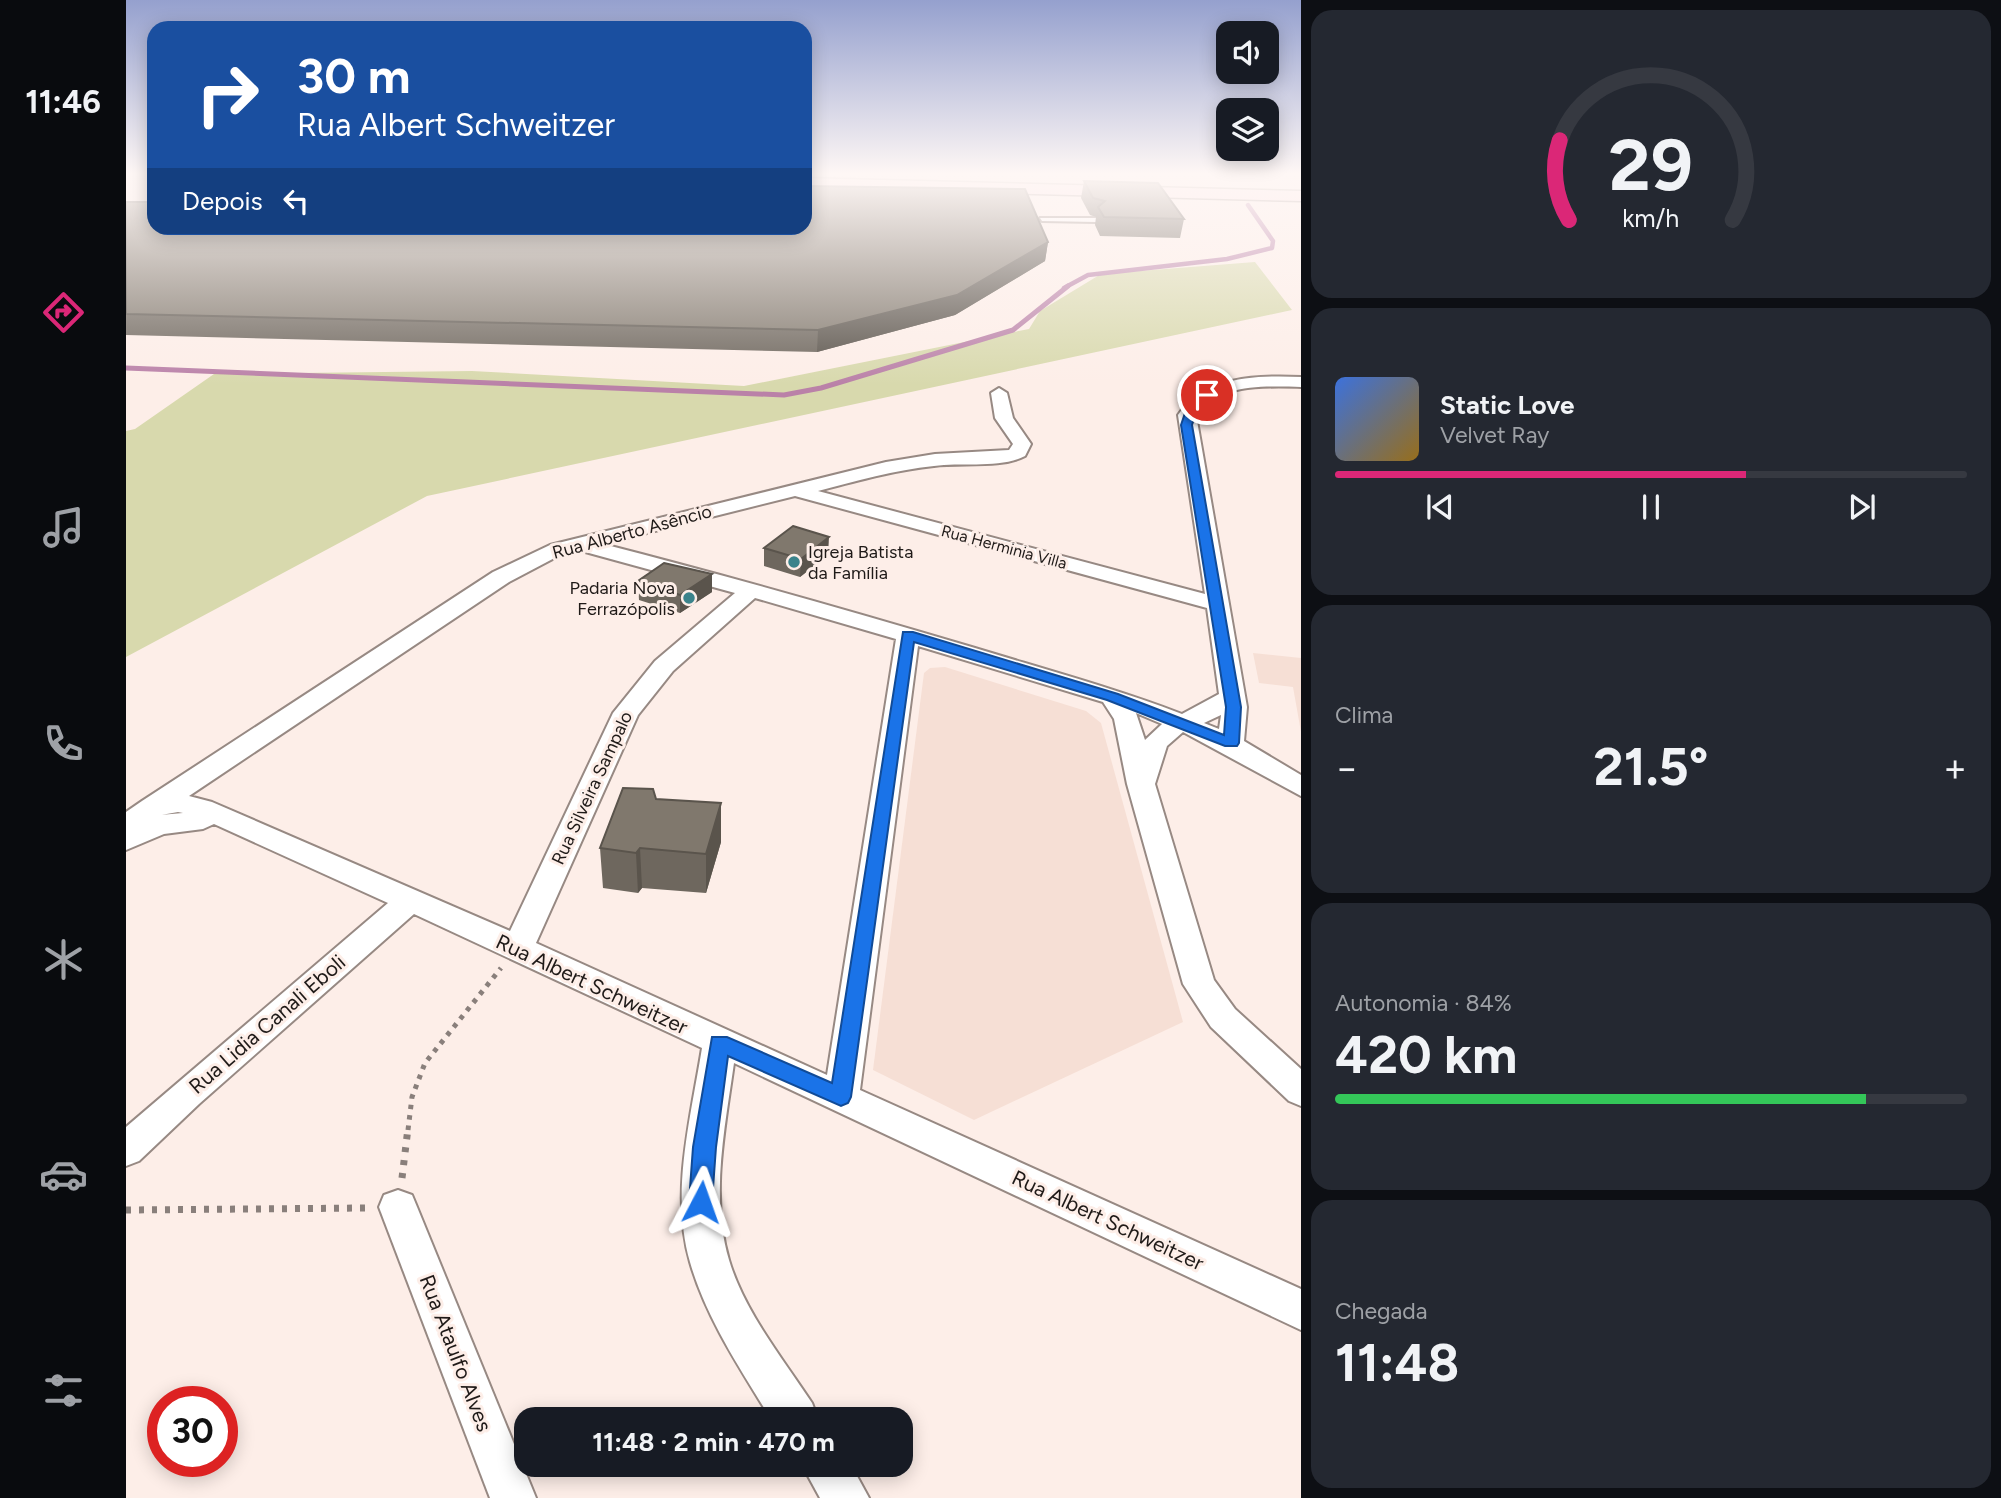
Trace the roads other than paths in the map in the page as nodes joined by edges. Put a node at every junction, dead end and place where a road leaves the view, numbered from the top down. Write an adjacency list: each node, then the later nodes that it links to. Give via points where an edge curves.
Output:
1 (1301, 382): 6 (street, via 1258,383 1217,391 1189,410 1187,425)
2 (999, 393): 3 (street, Rua Alberto Asêncio, via 1004,418 1021,444 1013,455 918,462)
3 (792, 490): 4 (street, Rua Alberto Asêncio); 6 (street, Rua Herminia Villa)
4 (577, 544): 5 (street); 12 (street, Rua Alberto Asêncio, via 501,577)
5 (752, 589): 7 (street); 20 (street, Rua Silveira Sampalo, via 664,666 626,713)
6 (1216, 604): 8 (street)
7 (908, 635): 9 (street); 23 (street)
8 (1232, 696): 10 (street); 11 (street)
9 (1112, 697): 10 (street); 13 (street, via 1127,719)
10 (1186, 723): 11 (street); 13 (street, via 1158,740)
11 (1231, 743): 14 (street)
12 (219, 764): 15 (street, Rua Alberto Asêncio); 16 (street, Rua Albert Schweitzer, via 204,793)
13 (1141, 784): 22 (street, via 1199,984 1223,1017)
14 (1301, 787)
15 (152, 807): 16 (street, Rua Albert Schweitzer, via 188,804); 17 (street, Rua Alberto Asêncio)
16 (226, 819): 18 (street, via 172,822); 19 (street, Rua Albert Schweitzer)
17 (126, 825)
18 (126, 839)
19 (410, 901): 20 (street, Rua Albert Schweitzer); 24 (street, Rua Lidia Canali Eboli)
20 (518, 948): 21 (street, Rua Albert Schweitzer)
21 (720, 1043): 23 (street, Rua Albert Schweitzer); 27 (street, via 705,1147 704,1237 718,1285)
22 (1301, 1091)
23 (841, 1097): 26 (street, Rua Albert Schweitzer)
24 (126, 1150)
25 (398, 1208): 29 (street, Rua Ataulfo Alves)
26 (1301, 1310)
27 (789, 1407)
28 (833, 1477): 30 (street)
29 (513, 1498)
30 (846, 1498)

